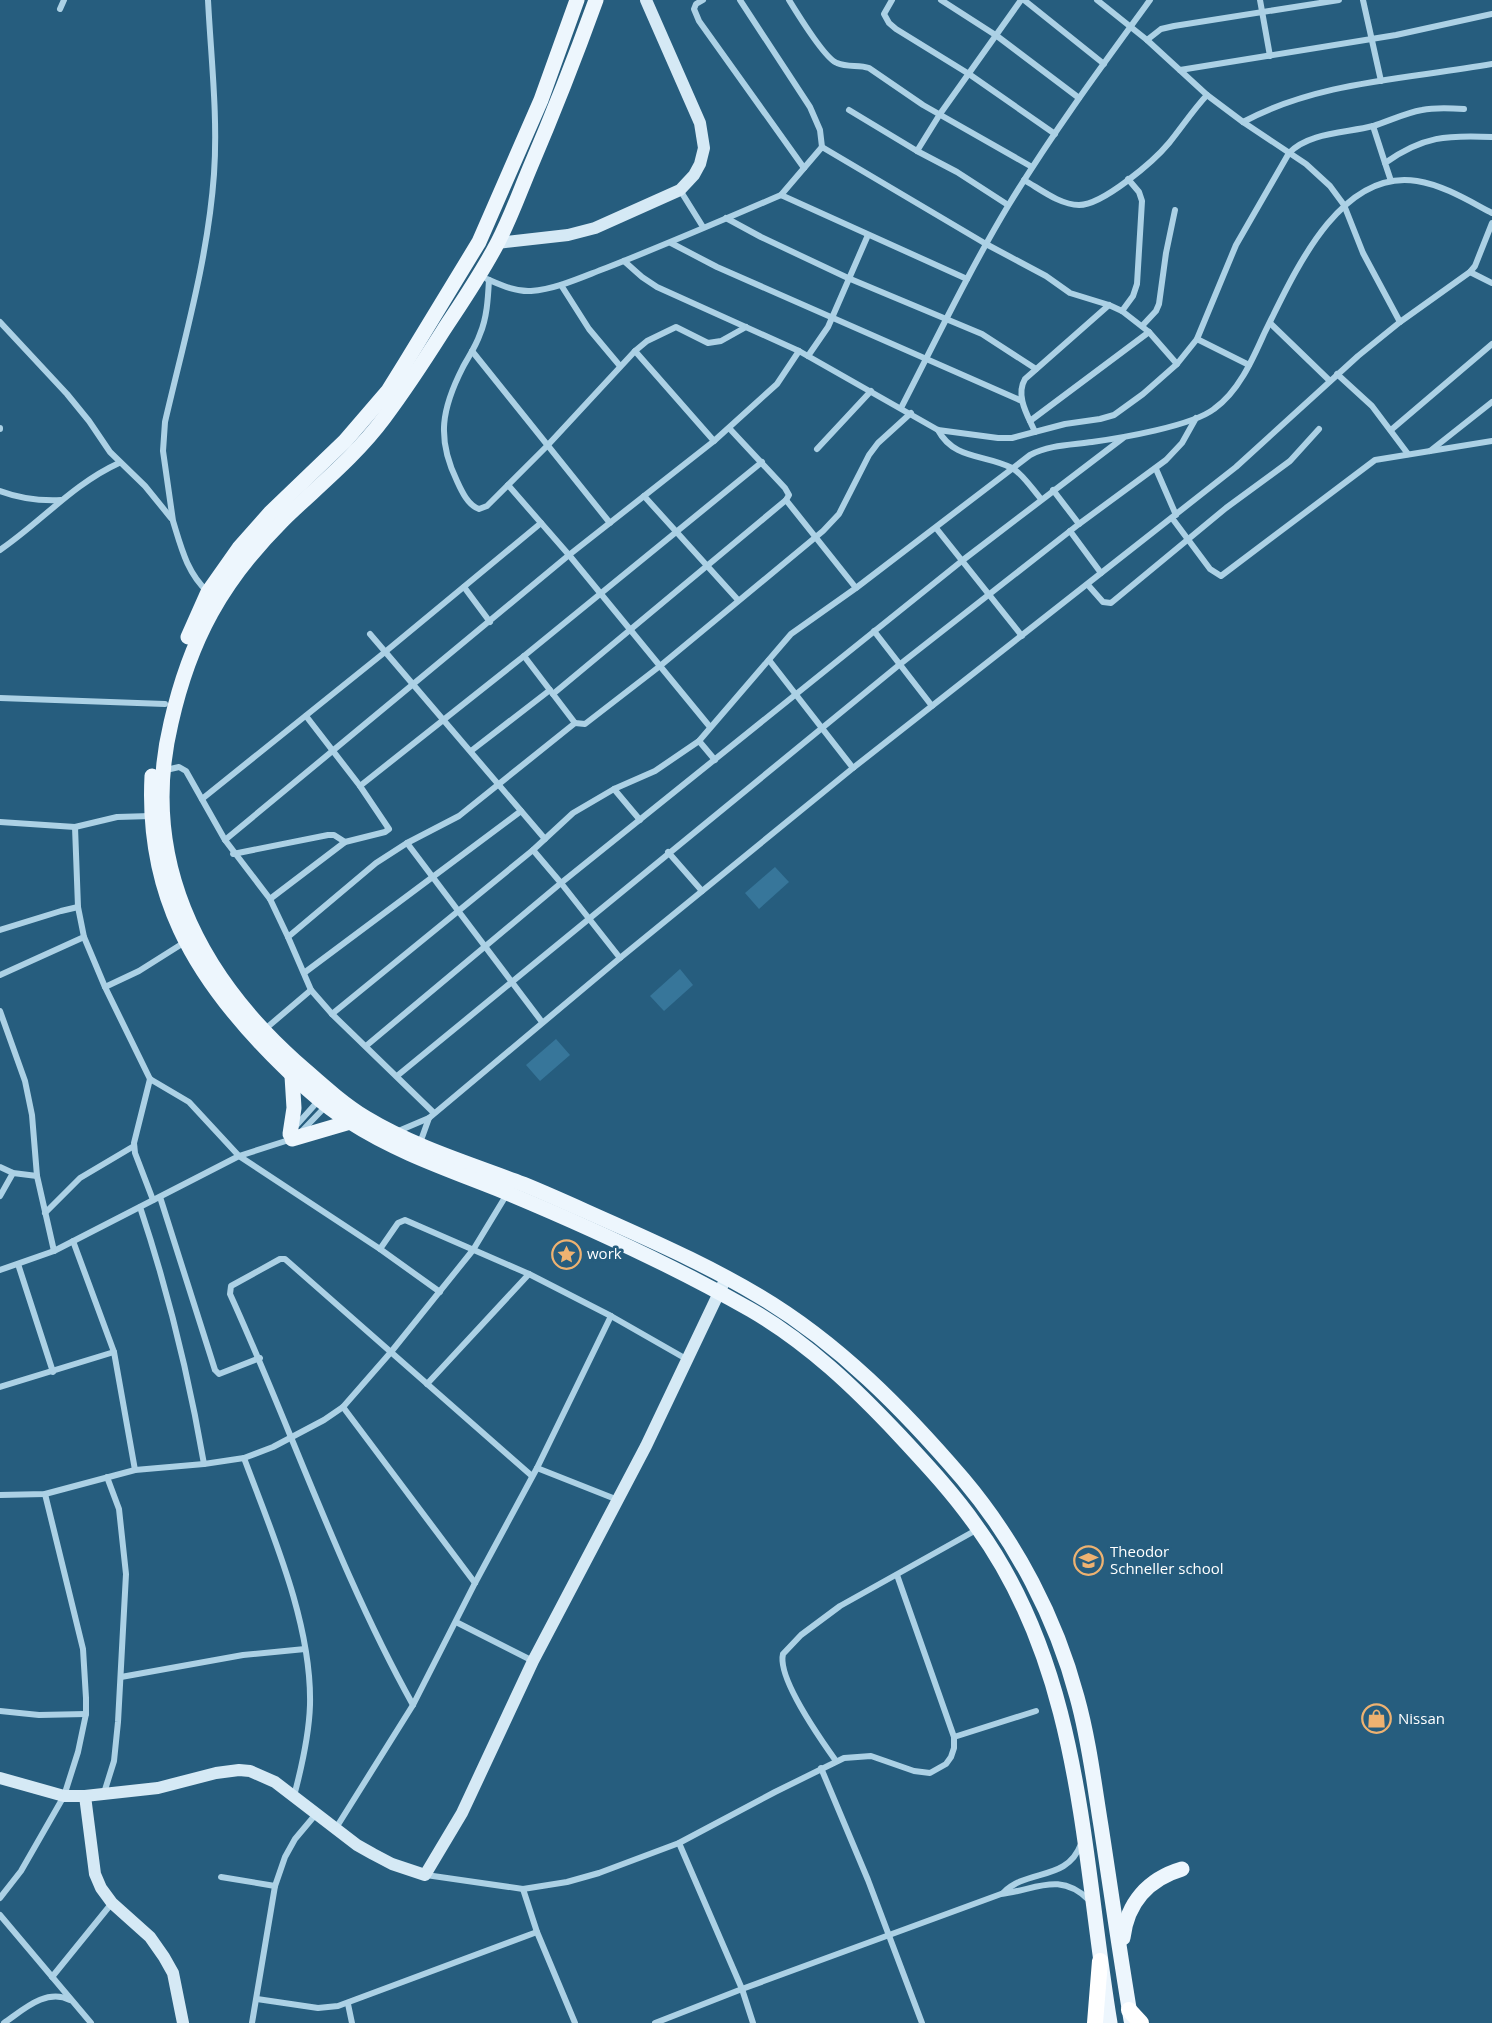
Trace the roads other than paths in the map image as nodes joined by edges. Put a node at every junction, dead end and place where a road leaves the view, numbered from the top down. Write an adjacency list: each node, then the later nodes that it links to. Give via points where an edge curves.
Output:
1 (64, 0): 17 (street)
2 (208, 0): 125 (street, via 214,175 198,288 163,435)
3 (577, 0): 32 (main road)
4 (596, 0): 33 (main road)
5 (646, 0): 50 (street, via 700,123 704,148 700,164)
6 (703, 0): 46 (street, via 694,9 699,21)
7 (740, 0): 41 (street, via 810,107)
8 (892, 0): 28 (street, via 884,14 888,22)
9 (941, 0): 21 (street)
10 (1023, 0): 21 (street); 25 (street)
11 (1097, 0): 20 (street)
12 (1150, 0): 20 (street)
13 (1260, 0): 18 (street)
14 (1338, 0): 18 (street)
15 (1363, 0): 22 (street)
16 (792, 1): 36 (street, via 831,60 869,68)
17 (60, 9)
18 (1262, 13): 23 (street, via 1161,29); 24 (street)
19 (1492, 15): 22 (street)
20 (1131, 26): 23 (street); 25 (street)
21 (996, 36): 28 (street); 31 (street)
22 (1373, 39): 24 (street); 29 (street)
23 (1147, 40): 27 (street)
24 (1270, 56): 27 (street)
25 (1104, 63): 31 (street)
26 (1492, 64): 29 (street)
27 (1180, 70): 30 (street)
28 (969, 74): 36 (street); 39 (street)
29 (1382, 81): 37 (street, via 1287,102)
30 (1207, 95): 37 (street); 47 (street, via 1162,151)
31 (1079, 98): 39 (street)
32 (541, 100): 33 (main road); 123 (main road, via 478,242 388,391)
33 (557, 105): 60 (main road)
34 (1464, 108): 38 (street, via 1424,110)
35 (849, 110): 42 (street)
36 (940, 114): 42 (street); 45 (street)
37 (1243, 122): 43 (street)
38 (1372, 126): 43 (street, via 1312,139); 44 (street)
39 (1055, 134): 45 (street)
40 (1492, 137): 44 (street, via 1436,138)
41 (822, 147): 46 (street); 62 (street)
42 (917, 151): 52 (street)
43 (1289, 153): 53 (street, via 1320,176); 80 (street, via 1236,245)
44 (1385, 163): 49 (street)
45 (1032, 167): 48 (street)
46 (804, 168): 51 (street)
47 (1128, 179): 48 (street, via 1103,198 1077,205); 71 (street, via 1142,201 1139,276 1133,296)
48 (1024, 180): 52 (street)
49 (1391, 181): 53 (street); 55 (street, via 1426,183)
50 (681, 190): 58 (street); 60 (street, via 595,228)
51 (781, 195): 56 (street); 59 (street)
52 (1008, 205): 62 (street)
53 (1344, 205): 75 (street, via 1363,253); 76 (street, via 1305,254)
54 (1175, 210): 77 (street, via 1159,304)
55 (1492, 213)
56 (726, 218): 58 (street); 66 (street)
57 (1492, 223): 64 (street)
58 (703, 227): 61 (street)
59 (868, 235): 66 (street); 67 (street)
60 (497, 243): 65 (main road)
61 (671, 243): 63 (street); 72 (street)
62 (986, 244): 67 (street); 70 (street, via 1070,293)
63 (624, 261): 69 (street); 78 (street, via 657,287)
64 (1470, 272): 68 (street); 75 (street)
65 (484, 277): 69 (street, via 520,291); 82 (street, via 483,326); 123 (main road, via 384,418 341,466)
66 (848, 278): 72 (street); 73 (street)
67 (967, 279): 73 (street)
68 (1492, 283)
69 (561, 285): 89 (street, via 589,329)
70 (1109, 305): 71 (street); 90 (street)
71 (1122, 311): 77 (street)
72 (832, 318): 85 (street); 86 (street)
73 (946, 319): 86 (street); 90 (street, via 982,334)
74 (0, 322): 113 (street, via 66,394)
75 (1400, 322): 91 (street)
76 (1270, 323): 88 (street); 92 (street)
77 (1142, 326): 79 (street)
78 (746, 327): 83 (street, via 721,342 708,343 676,327 647,340); 84 (street)
79 (1149, 332): 87 (street); 99 (street)
80 (1197, 339): 87 (street); 88 (street)
81 (1492, 344): 103 (street)
82 (472, 351): 108 (street); 116 (street, via 456,382 443,423 448,459 464,495 477,508 487,506)
83 (635, 351): 89 (street); 106 (street)
84 (799, 351): 85 (street); 100 (street, via 777,384)
85 (808, 356): 93 (street)
86 (926, 360): 94 (street); 96 (street)
87 (1177, 364): 104 (street, via 1114,415)
88 (1249, 365): 98 (street, via 1223,401)
89 (620, 366): 108 (street)
90 (1036, 369): 94 (street, via 1021,384)
91 (1337, 374): 92 (street); 103 (street)
92 (1330, 381): 124 (street, via 1236,467)
93 (871, 391): 96 (street); 109 (street)
94 (1022, 401): 99 (street)
95 (1492, 402): 110 (street)
96 (901, 408): 97 (street)
97 (911, 413): 102 (street); 132 (street, via 869,454 840,514)
98 (1196, 418): 105 (street); 115 (street, via 1176,451)
99 (1030, 421): 104 (street)
100 (729, 428): 106 (street); 112 (street)
101 (1319, 429): 133 (street, via 1290,461)
102 (938, 430): 104 (street, via 998,438); 114 (street, via 949,446)
103 (1391, 430): 111 (street)
104 (1035, 432)
105 (1125, 437): 114 (street, via 1047,448); 117 (street)
106 (714, 441): 119 (street)
107 (1492, 441): 110 (street)
108 (547, 446): 116 (street); 127 (street)
109 (817, 449)
110 (1430, 451): 111 (street)
111 (1408, 454): 133 (street, via 1374,461 1221,576 1210,569)
112 (762, 462): 122 (street, via 789,495); 130 (street)
113 (119, 463): 121 (street, via 98,472); 125 (street, via 145,486)
114 (1013, 468): 120 (street); 129 (street)
115 (1156, 469): 124 (street); 128 (street)
116 (508, 485): 126 (street)
117 (1053, 490): 120 (street); 128 (street)
118 (0, 491): 121 (street, via 36,501)
119 (644, 496): 127 (street); 130 (street)
120 (1041, 499): 136 (street)
121 (61, 500): 134 (street)
122 (786, 500): 132 (street); 137 (street)
123 (285, 508): 142 (main road, via 239,548); 172 (main road, via 213,607 180,687)
124 (1174, 517): 133 (street); 138 (street)
125 (173, 521): 142 (street, via 188,567)
126 (541, 523): 135 (street); 140 (street)
127 (610, 523): 135 (street)
128 (1078, 524): 131 (street)
129 (936, 528): 136 (street); 141 (street)
130 (677, 531): 137 (street); 143 (street)
131 (1070, 531): 138 (street); 144 (street)
132 (815, 537): 141 (street); 145 (street)
133 (1188, 540): 139 (street, via 1112,603 1103,602)
134 (0, 550)
135 (569, 555): 143 (street); 146 (street)
136 (963, 560): 144 (street); 148 (street)
137 (707, 564): 145 (street); 147 (street)
138 (1101, 573): 139 (street)
139 (1088, 585): 150 (street)
140 (464, 587): 146 (street); 151 (street)
141 (856, 588): 153 (street, via 791,634)
142 (208, 592): 160 (main road)
143 (601, 593): 147 (street); 152 (street)
144 (991, 595): 150 (street); 154 (street)
145 (738, 600): 155 (street)
146 (490, 621): 156 (street)
147 (631, 629): 155 (street); 157 (street)
148 (874, 631): 154 (street); 158 (street)
149 (370, 634): 151 (street)
150 (1022, 636): 161 (street)
151 (385, 652): 156 (street); 162 (street)
152 (524, 656): 157 (street); 163 (street)
153 (770, 660): 158 (street); 165 (street)
154 (899, 665): 161 (street); 166 (street)
155 (660, 666): 164 (street, via 585,724); 165 (street)
156 (414, 686): 163 (street); 169 (street)
157 (552, 692): 164 (street); 168 (street)
158 (795, 695): 166 (street); 170 (street)
159 (0, 698): 160 (street)
160 (165, 704): 178 (main road, via 152,777)
161 (932, 706): 171 (street)
162 (306, 716): 169 (street); 176 (street)
163 (442, 719): 168 (street); 174 (street)
164 (575, 723): 173 (street)
165 (710, 728): 167 (street)
166 (820, 729): 171 (street); 187 (street)
167 (699, 741): 170 (street); 175 (street, via 655,771)
168 (471, 751): 173 (street)
169 (333, 752): 174 (street); 183 (street)
170 (715, 760): 179 (street)
171 (853, 768): 191 (street)
172 (162, 771): 176 (street, via 182,768); 210 (main road, via 162,819 172,874 187,921 226,986)
173 (500, 785): 177 (street); 185 (street, via 459,816)
174 (360, 786): 184 (street, via 389,829)
175 (614, 789): 179 (street); 182 (street, via 573,813)
176 (202, 799): 183 (street)
177 (521, 811): 182 (street); 189 (street)
178 (152, 817): 181 (street, via 117,817); 199 (main road, via 168,901)
179 (639, 820): 190 (street)
180 (0, 822): 181 (street)
181 (75, 827): 193 (street)
182 (545, 839): 186 (street)
183 (225, 840): 188 (street)
184 (345, 842): 188 (street, via 328,835); 192 (street)
185 (407, 843): 189 (street); 198 (street, via 376,863)
186 (533, 850): 190 (street); 194 (street)
187 (668, 852): 191 (street); 195 (street)
188 (233, 854): 192 (street)
189 (431, 877): 194 (street); 202 (street)
190 (561, 883): 195 (street); 200 (street)
191 (702, 891): 201 (street)
192 (270, 899): 198 (street)
193 (78, 908): 196 (street); 197 (street)
194 (458, 912): 200 (street); 208 (street)
195 (589, 918): 201 (street); 204 (street)
196 (0, 930)
197 (84, 937): 203 (street); 205 (street)
198 (288, 937): 202 (street)
199 (185, 942): 205 (street); 212 (main road, via 212,987)
200 (486, 947): 204 (street); 211 (street)
201 (620, 958): 209 (street)
202 (304, 973): 206 (street)
203 (0, 975)
204 (511, 982): 209 (street); 213 (street)
205 (105, 987): 214 (street)
206 (311, 990): 208 (street); 210 (street)
207 (0, 1011): 225 (street, via 25,1081)
208 (332, 1014): 211 (street)
209 (542, 1022): 216 (street)
210 (263, 1031): 215 (main road)
211 (366, 1046): 213 (street)
212 (292, 1076): 215 (main road); 219 (main road, via 294,1108)
213 (397, 1076): 216 (street)
214 (150, 1078): 221 (street); 222 (street, via 189,1102)
215 (327, 1097): 217 (main road); 218 (main road); 219 (street)
216 (431, 1115): 218 (street); 220 (street)
217 (350, 1122): 219 (main road); 226 (main road, via 398,1148)
218 (395, 1132): 220 (main road)
219 (289, 1138): 222 (street)
220 (419, 1145): 238 (main road, via 550,1195)
221 (134, 1146): 228 (street); 230 (street, via 80,1178)
222 (239, 1156): 228 (street); 232 (street)
223 (0, 1167): 224 (street)
224 (13, 1173): 225 (street); 227 (street)
225 (37, 1176): 230 (street)
226 (508, 1193): 233 (street); 240 (main road, via 614,1239)
227 (0, 1196)
228 (157, 1199): 229 (street); 244 (street, via 215,1371 219,1374)
229 (140, 1207): 231 (street); 254 (street, via 188,1377)
230 (45, 1213): 234 (street)
231 (72, 1241): 234 (street); 242 (street)
232 (380, 1249): 233 (street, via 403,1220); 239 (street)
233 (473, 1250): 237 (street); 239 (street)
234 (54, 1251): 235 (street)
235 (18, 1264): 236 (street); 247 (street)
236 (0, 1270)
237 (529, 1274): 241 (street); 248 (street)
238 (726, 1278): 240 (street); 246 (main road, via 799,1322)
239 (440, 1292): 243 (street)
240 (719, 1293): 245 (street); 249 (main road, via 790,1336)
241 (611, 1316): 245 (street); 255 (street)
242 (114, 1352): 247 (street); 256 (street)
243 (391, 1352): 244 (street, via 282,1258 230,1288); 248 (street); 251 (street)
244 (260, 1358): 252 (street)
245 (688, 1360): 261 (street)
246 (861, 1370): 249 (main road); 286 (main road, via 962,1478 1000,1528 1032,1581 1077,1698)
247 (53, 1372): 250 (street)
248 (427, 1384): 258 (street)
249 (849, 1384): 262 (main road, via 944,1483)
250 (0, 1388)
251 (343, 1407): 252 (street); 264 (street)
252 (290, 1438): 253 (street); 269 (street, via 376,1635)
253 (244, 1458): 254 (street); 266 (street, via 283,1562)
254 (204, 1464): 256 (street)
255 (537, 1468): 258 (street); 261 (street)
256 (135, 1470): 257 (street)
257 (107, 1476): 259 (street); 268 (street, via 119,1509 125,1557)
258 (532, 1476): 264 (street)
259 (45, 1494): 260 (street); 272 (street, via 83,1649)
260 (0, 1495)
261 (618, 1500): 267 (street)
262 (979, 1528): 263 (street); 283 (main road, via 1019,1596 1049,1669 1069,1745)
263 (897, 1575): 273 (street); 274 (street, via 823,1617 783,1654 782,1666 802,1708)
264 (475, 1583): 265 (street)
265 (456, 1622): 267 (street); 269 (street)
266 (305, 1649): 268 (street, via 234,1656); 280 (street, via 310,1704 307,1740)
267 (533, 1662): 288 (street, via 462,1813)
268 (121, 1677): 277 (street, via 114,1761)
269 (413, 1705): 282 (street)
270 (0, 1711): 272 (street)
271 (1036, 1711): 273 (street)
272 (86, 1714): 278 (street)
273 (954, 1737): 274 (street, via 951,1757 930,1773 871,1756)
274 (836, 1761): 275 (street)
275 (821, 1768): 284 (street); 298 (street)
276 (0, 1778): 278 (street)
277 (104, 1793): 279 (street); 280 (street, via 158,1788 239,1770 267,1777)
278 (64, 1796): 279 (street); 293 (street, via 21,1871)
279 (85, 1796): 294 (street, via 95,1874)
280 (294, 1796): 281 (street)
281 (316, 1814): 282 (street); 290 (street, via 285,1857)
282 (336, 1829): 288 (street, via 392,1864)
283 (1083, 1835): 287 (main road); 292 (street, via 1078,1852 1066,1865 1017,1883)
284 (679, 1843): 291 (street, via 599,1873); 302 (street)
285 (1182, 1869): 299 (main road, via 1156,1880 1139,1896 1126,1919)
286 (1109, 1872): 287 (main road); 299 (main road)
287 (1089, 1874): 295 (main road)
288 (425, 1875): 291 (street)
289 (221, 1877): 290 (street)
290 (275, 1886): 303 (street)
291 (523, 1889): 297 (street)
292 (1004, 1893): 295 (street, via 1060,1884 1078,1890); 298 (street)
293 (0, 1898)
294 (112, 1903): 301 (street); 309 (street, via 150,1937 164,1957 173,1974)
295 (1093, 1904): 300 (main road)
296 (0, 1915): 301 (street)
297 (537, 1932): 305 (street); 312 (street)
298 (890, 1935): 302 (street); 315 (street)
299 (1120, 1956): 306 (main road)
300 (1100, 1960): 316 (highway); 317 (main road)
301 (52, 1977): 304 (street)
302 (741, 1989): 313 (street); 314 (street)
303 (256, 1999): 305 (street, via 318,2008); 310 (street)
304 (75, 2003): 307 (street, via 61,1996 48,1996); 308 (street)
305 (348, 2004): 311 (street)
306 (1130, 2016): 318 (highway)
307 (4, 2023)
308 (91, 2023)
309 (183, 2023)
310 (252, 2023)
311 (352, 2023)
312 (574, 2023)
313 (655, 2023)
314 (753, 2023)
315 (922, 2023)
316 (1095, 2023)
317 (1110, 2023)
318 (1141, 2023)

